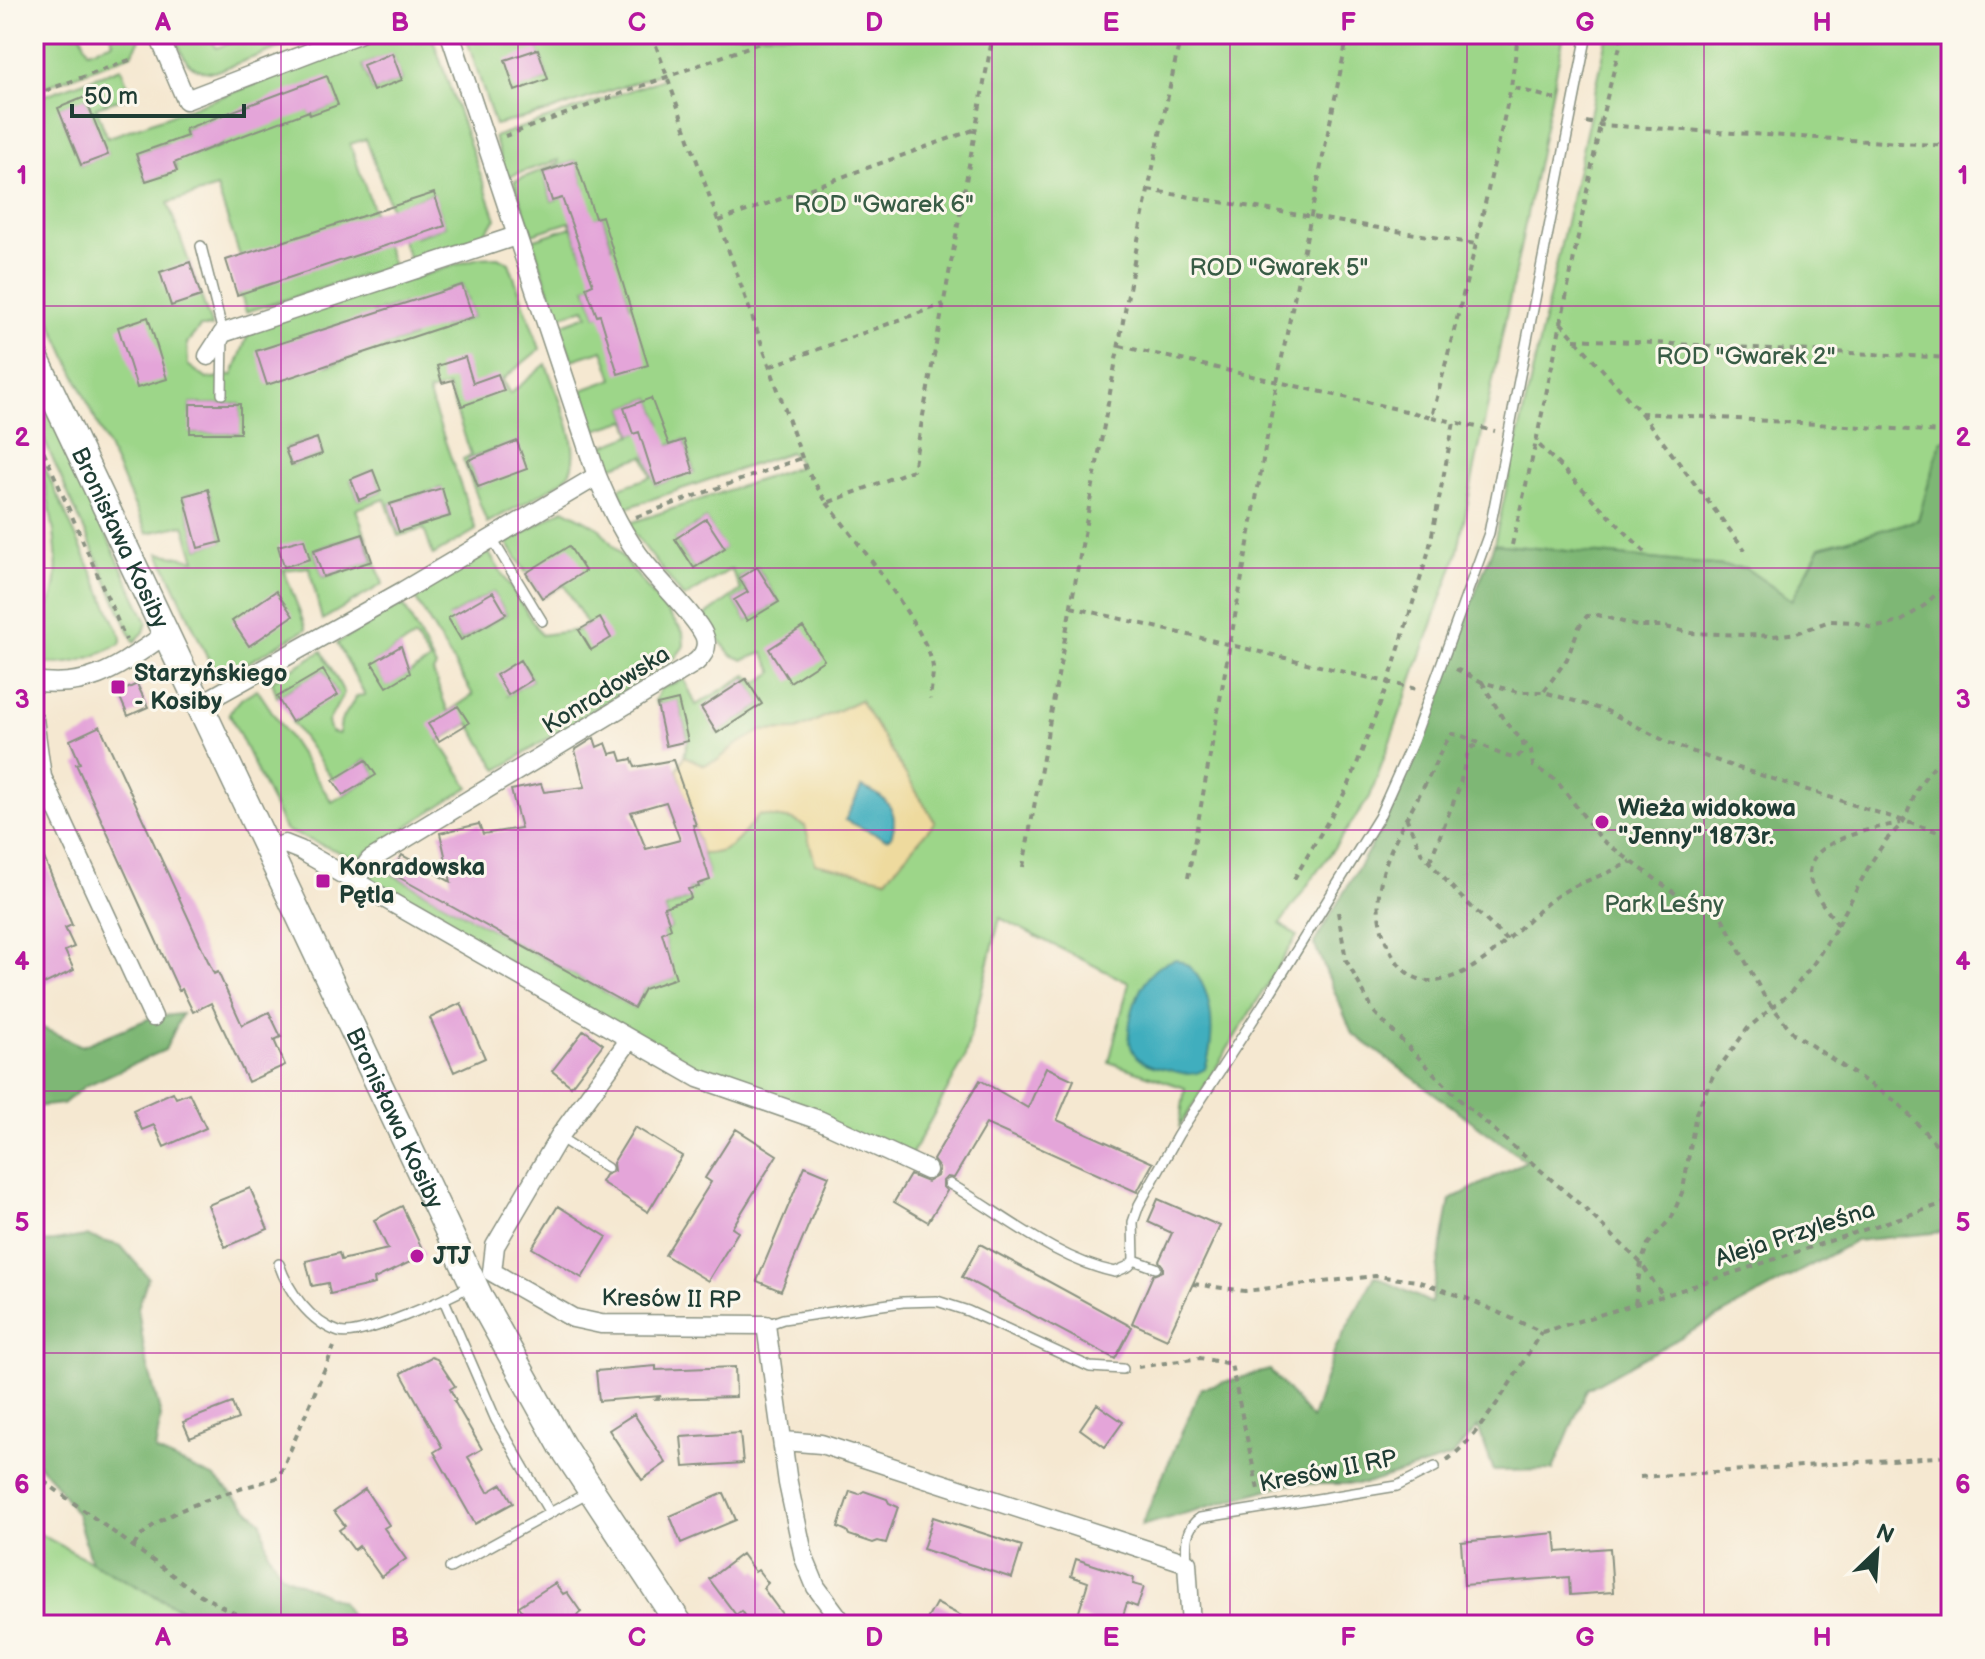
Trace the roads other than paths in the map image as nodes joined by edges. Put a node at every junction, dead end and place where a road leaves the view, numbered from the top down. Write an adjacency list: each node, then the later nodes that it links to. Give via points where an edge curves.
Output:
1 (158, 34): 2 (street, via 186,100)
2 (358, 34)
3 (450, 34): 5 (street, Konradowska)
4 (1587, 34): 26 (lane, via 1489,533 1430,695 1379,817 1139,1205 1133,1222)
5 (516, 236): 7 (street); 11 (street, Konradowska)
6 (201, 246): 7 (lane)
7 (223, 333): 9 (street); 10 (lane)
8 (34, 355): 14 (street, Bronisława Kosiby)
9 (208, 356)
10 (222, 394)
11 (597, 476): 12 (street); 19 (street, Konradowska, via 643,560 704,636 703,656 370,860)
12 (492, 539): 13 (lane); 16 (street)
13 (542, 621)
14 (166, 634): 15 (street, via 100,677 55,684); 16 (street, Bronisława Kosiby)
15 (34, 681)
16 (201, 704): 18 (street, Bronisława Kosiby)
17 (34, 719): 20 (street, via 42,777)
18 (267, 851): 19 (street, via 285,844); 29 (street, Bronisława Kosiby)
19 (355, 880): 21 (street)
20 (153, 1017)
21 (630, 1039): 22 (street); 24 (street, via 698,1078 819,1120)
22 (559, 1137): 23 (lane); 29 (street, via 495,1246)
23 (607, 1168)
24 (927, 1170)
25 (950, 1184): 26 (lane, via 1032,1236 1085,1262 1115,1272)
26 (1134, 1260): 28 (lane)
27 (279, 1264): 30 (lane, via 300,1302 341,1333)
28 (1156, 1268)
29 (483, 1278): 30 (lane); 31 (street, Kresów II RP, via 573,1318 601,1324); 35 (street, Bronisława Kosiby, via 520,1373)
30 (444, 1300): 36 (lane, via 496,1420)
31 (766, 1325): 32 (lane, via 937,1301 1090,1367); 33 (street, Kresów II RP)
32 (1123, 1369)
33 (784, 1441): 37 (street, via 821,1444); 40 (street, Kresów II RP, via 804,1558 816,1587)
34 (1435, 1467): 37 (lane, Kresów II RP, via 1397,1486 1200,1518 1191,1524)
35 (590, 1492): 36 (lane); 39 (street, Bronisława Kosiby)
36 (550, 1513): 38 (lane)
37 (1187, 1563): 41 (street, Kresów II RP)
38 (450, 1568)
39 (680, 1625)
40 (844, 1625)
41 (1191, 1625)

